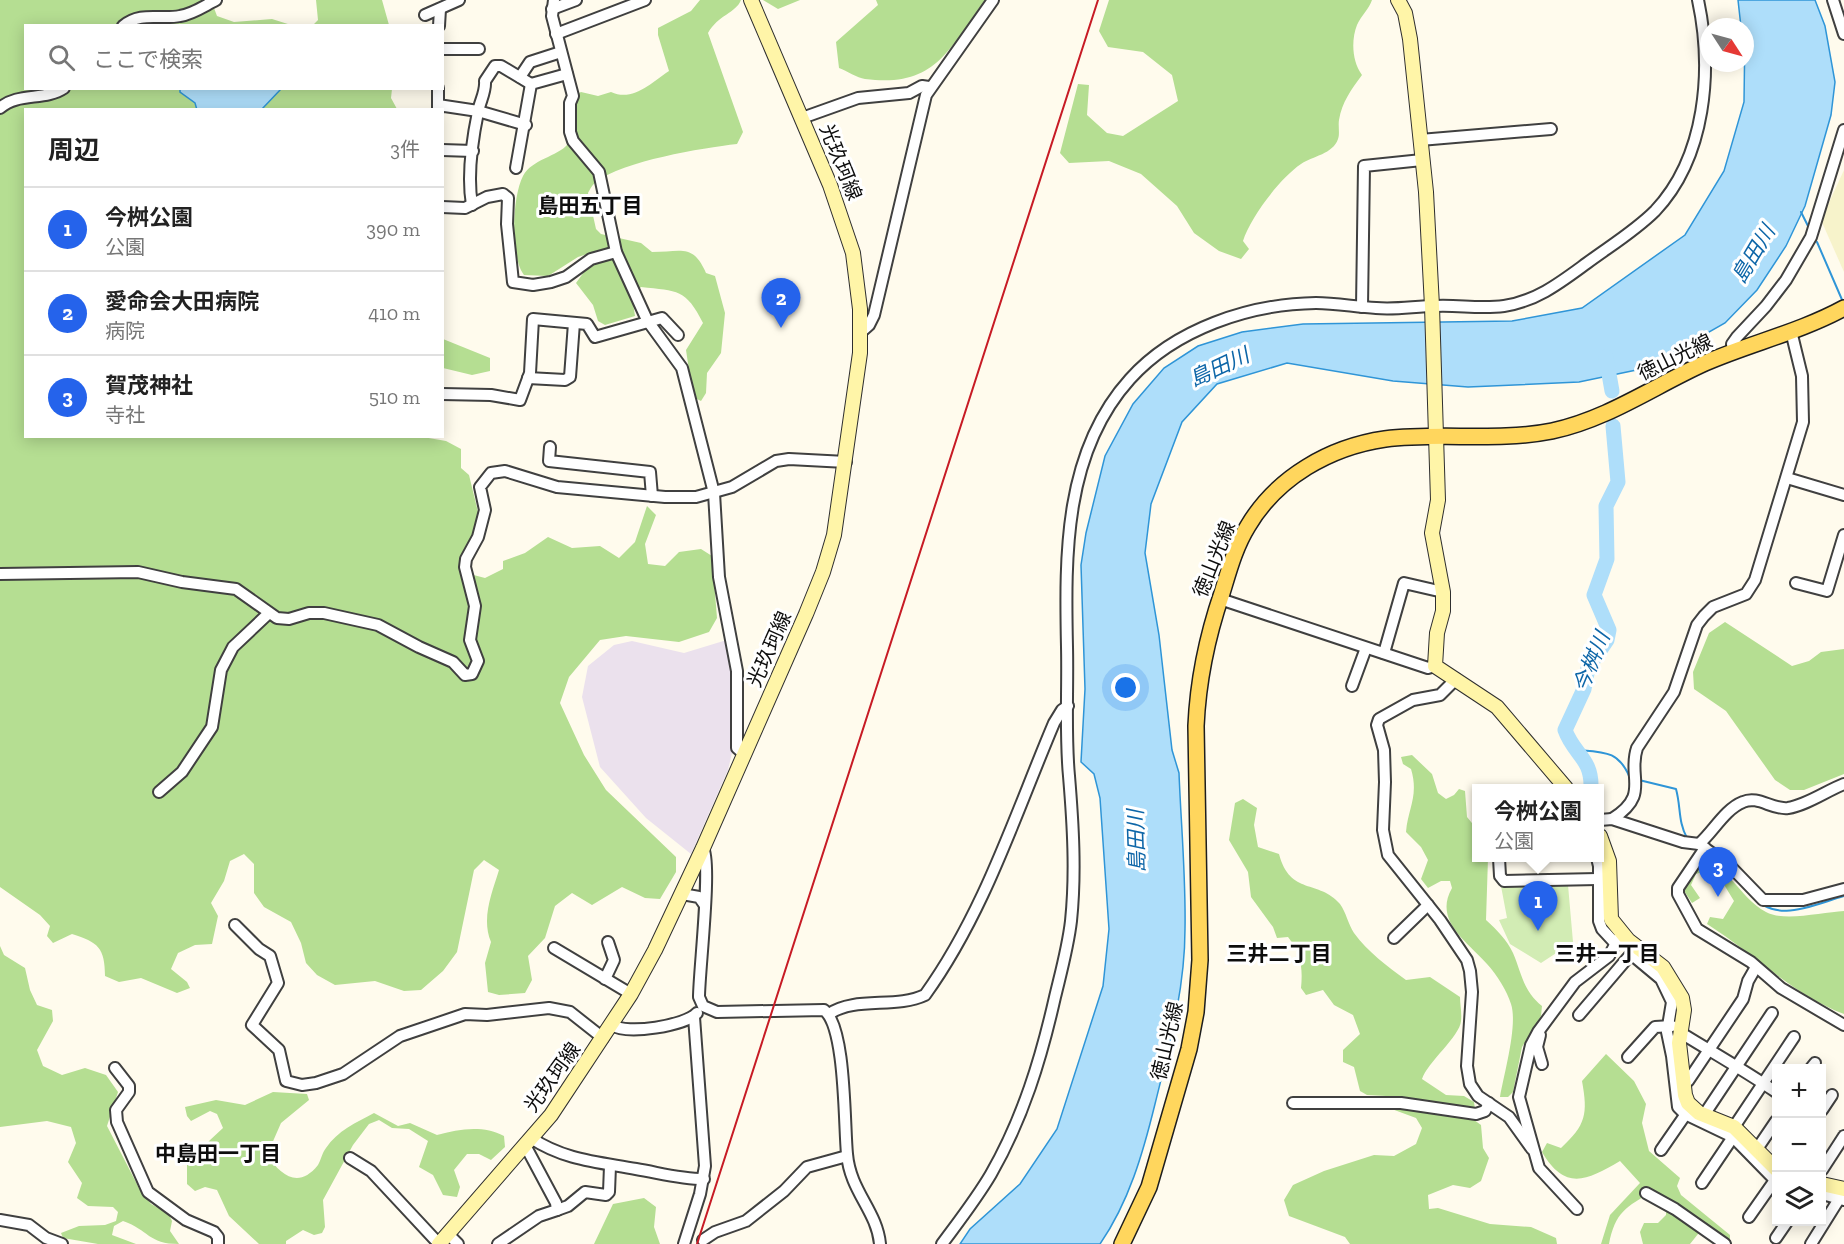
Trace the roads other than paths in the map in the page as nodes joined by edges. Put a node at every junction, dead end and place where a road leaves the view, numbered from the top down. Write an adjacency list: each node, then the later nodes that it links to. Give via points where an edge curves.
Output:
1 (216, 0): 13 (street, via 177,17 136,18)
2 (459, 0): 11 (street)
3 (576, 0): 10 (street)
4 (645, 0): 15 (street)
5 (751, 0): 29 (main road, 光玖珂線)
6 (993, 0): 23 (street)
7 (1698, 0): 43 (street, via 1704,47 1699,116 1689,159 1656,209 1634,230 1541,294 1502,306)
8 (1833, 0): 16 (street)
9 (1400, 1): 33 (main road, via 1410,39)
10 (553, 5): 15 (street)
11 (440, 9): 12 (street); 14 (street)
12 (424, 15)
13 (126, 24)
14 (439, 24)
15 (556, 34): 19 (street)
16 (1844, 34)
17 (444, 49): 18 (street)
18 (479, 50)
19 (561, 52): 20 (street); 21 (street, via 530,62)
20 (567, 74): 22 (street); 40 (street, via 573,96 570,132 599,172)
21 (520, 77): 22 (street); 28 (street, via 495,66 485,81)
22 (531, 84): 30 (street)
23 (929, 87): 29 (street, via 858,98); 47 (street, via 874,315)
24 (61, 90): 27 (street, via 13,100)
25 (438, 90): 26 (street)
26 (438, 107): 28 (street)
27 (0, 108)
28 (478, 111): 30 (street); 35 (street)
29 (802, 118): 47 (main road, 光玖珂線, via 853,253)
30 (526, 125): 37 (street)
31 (1551, 129): 33 (street)
32 (1844, 130): 49 (street, via 1815,226 1802,254 1766,306 1732,344)
33 (1420, 140): 36 (main road)
34 (444, 150): 35 (street)
35 (473, 151): 38 (street)
36 (1422, 160): 41 (street, via 1364,166); 43 (main road)
37 (516, 168)
38 (472, 205): 39 (street); 40 (street, via 487,197 503,194 508,198 513,282 551,282 566,277 591,259)
39 (444, 207)
40 (616, 252): 44 (street)
41 (1362, 307): 43 (street); 70 (street, via 1315,303 1221,321 1165,347 1126,383 1091,439 1080,469 1069,529 1065,605)
42 (1843, 309): 46 (main road, 徳山光線)
43 (1432, 310): 52 (main road)
44 (646, 320): 45 (street, via 595,337 587,324); 48 (street, via 662,318); 56 (street, via 682,368)
45 (573, 323): 50 (street, via 570,377); 50 (street, via 533,319)
46 (1791, 331): 49 (main road, 徳山光線); 55 (street, via 1802,376 1803,422)
47 (860, 333): 54 (main road, 光玖珂線)
48 (678, 335)
49 (1732, 352): 52 (main road, 徳山光線, via 1584,422 1502,438)
50 (528, 378): 51 (street, via 516,402 490,395)
51 (444, 394)
52 (1438, 432): 62 (main road, via 1438,500 1432,533); 63 (main road, 徳山光線, via 1358,444 1333,453 1290,479 1248,525 1236,548)
53 (550, 447): 58 (street, via 549,461 650,472)
54 (846, 462): 56 (street, via 776,461); 71 (main road, 光玖珂線, via 834,535 823,572)
55 (1787, 478): 57 (street); 75 (street, via 1751,588 1746,594 1713,607 1697,626 1674,692 1633,758 1637,787 1633,798)
56 (714, 493): 58 (street, via 696,497); 71 (street, via 719,578 737,671 737,748)
57 (1844, 495)
58 (652, 496): 64 (street, via 557,487 499,470 483,480 480,493 485,510 465,567 475,606 470,640 478,661 472,674 465,675 453,662 378,625 324,613 289,619)
59 (1844, 535): 61 (street, via 1827,591)
60 (0, 574): 64 (street, via 138,572 236,589)
61 (1796, 583)
62 (1443, 592): 66 (street, via 1404,583); 67 (main road)
63 (1220, 599): 65 (street); 157 (main road, 徳山光線, via 1197,690 1200,960 1196,1012 1149,1187)
64 (269, 613): 74 (street, via 233,647 221,670 212,727 182,772)
65 (1366, 648): 66 (street); 69 (street)
66 (1384, 653): 67 (street, via 1428,668)
67 (1435, 666): 68 (main road)
68 (1456, 679): 72 (main road, via 1504,714); 86 (street, via 1440,695 1413,700 1384,715 1377,725 1384,750 1385,845 1392,862)
69 (1352, 686)
70 (1068, 706): 99 (street, via 1054,723 974,916 925,995 838,1008); 156 (street, via 1073,895 1069,935 1046,1039 1004,1152)
71 (744, 754): 78 (main road, 光玖珂線)
72 (1563, 784)
73 (1844, 784): 77 (street, via 1787,808 1752,799 1744,801 1735,806)
74 (159, 792)
75 (1612, 819): 76 (street); 77 (street)
76 (1604, 820)
77 (1702, 846): 83 (street, via 1731,867 1763,900 1803,900); 94 (street, via 1678,894 1697,929)
78 (703, 848): 84 (main road, 光玖珂線); 85 (street)
79 (1604, 848): 89 (main road, via 1609,861 1611,919)
80 (1499, 862): 82 (street, via 1504,881)
81 (1597, 862): 82 (street)
82 (1598, 879): 89 (street, via 1599,921 1602,929)
83 (1844, 889)
84 (682, 894): 85 (street, via 699,897); 96 (main road, 光玖珂線)
85 (704, 904): 97 (street, via 699,998)
86 (1428, 905): 88 (street); 120 (street, via 1467,960 1472,992 1467,1066 1470,1084 1478,1096)
87 (235, 926): 107 (street, via 270,956 278,983 252,1025 275,1043 290,1084 316,1083 343,1074 400,1036 465,1014 549,1008 570,1012)
88 (1394, 938)
89 (1618, 938): 92 (street); 104 (main road, via 1663,967 1679,988 1684,1010)
90 (608, 942): 95 (street, via 614,960)
91 (554, 948): 95 (street)
92 (1609, 956): 93 (street); 105 (street, via 1575,982)
93 (1621, 966): 100 (street); 104 (street, via 1631,954 1661,979 1672,1002)
94 (1756, 968): 103 (street); 108 (street, via 1743,999)
95 (605, 979): 96 (street)
96 (631, 994): 102 (main road, 光玖珂線)
97 (703, 1006): 99 (street, via 717,1012 824,1010); 101 (street)
98 (1772, 1013): 111 (street)
99 (829, 1014): 130 (street, via 834,1022 845,1103)
100 (1579, 1015)
101 (694, 1017): 102 (street, via 674,1025 624,1029); 136 (street)
102 (612, 1025): 107 (main road, 光玖珂線)
103 (1844, 1025)
104 (1676, 1030): 108 (street); 109 (street, via 1655,1026); 113 (main road); 121 (street, via 1678,1107)
105 (1538, 1032): 110 (street); 117 (street, via 1531,1045)
106 (1794, 1037): 114 (street)
107 (603, 1038): 126 (main road, 光玖珂線)
108 (1709, 1050): 111 (street); 113 (street)
109 (1628, 1057)
110 (1542, 1064)
111 (1736, 1066): 114 (street); 122 (street)
112 (115, 1068): 152 (street, via 129,1086 116,1110 117,1122 148,1192 177,1214 214,1232)
113 (1684, 1082): 121 (main road)
114 (1763, 1083): 115 (street); 124 (street)
115 (1772, 1089)
116 (1832, 1095): 119 (street)
117 (1519, 1097): 120 (street, via 1506,1108); 127 (street)
118 (1293, 1102): 120 (street, via 1401,1103 1476,1114)
119 (1826, 1103)
120 (1494, 1106): 127 (street, via 1523,1133)
121 (1688, 1111): 122 (main road); 124 (street); 129 (street)
122 (1704, 1115): 124 (main road)
123 (1772, 1127): 128 (street)
124 (1733, 1132): 128 (main road); 135 (street); 137 (street)
125 (1844, 1136): 132 (street)
126 (528, 1142): 133 (street); 144 (street); 150 (main road, 光玖珂線)
127 (1532, 1149): 143 (street, via 1539,1168)
128 (1757, 1149): 134 (main road)
129 (1661, 1150)
130 (847, 1156): 149 (street, via 807,1167 746,1221); 155 (street, via 858,1195 876,1223)
131 (350, 1158): 150 (street, via 371,1171)
132 (1826, 1163)
133 (610, 1166): 136 (street, via 680,1179); 144 (street, via 606,1195 585,1192)
134 (1773, 1172)
135 (1772, 1173)
136 (704, 1179): 154 (street)
137 (1702, 1183)
138 (1772, 1183): 145 (street)
139 (1826, 1186): 142 (main road)
140 (1646, 1193): 158 (street)
141 (1826, 1194): 142 (street)
142 (1843, 1195): 159 (street)
143 (1577, 1209)
144 (557, 1210): 153 (street, via 539,1216)
145 (1749, 1217)
146 (0, 1220): 151 (street, via 29,1225 45,1238)
147 (1784, 1226): 148 (street)
148 (1776, 1238)
149 (703, 1240)
150 (446, 1241)
151 (62, 1244)
152 (218, 1244)
153 (498, 1244)
154 (684, 1244)
155 (880, 1244)
156 (942, 1244)
157 (1122, 1244)
158 (1725, 1244)
159 (1811, 1244)

